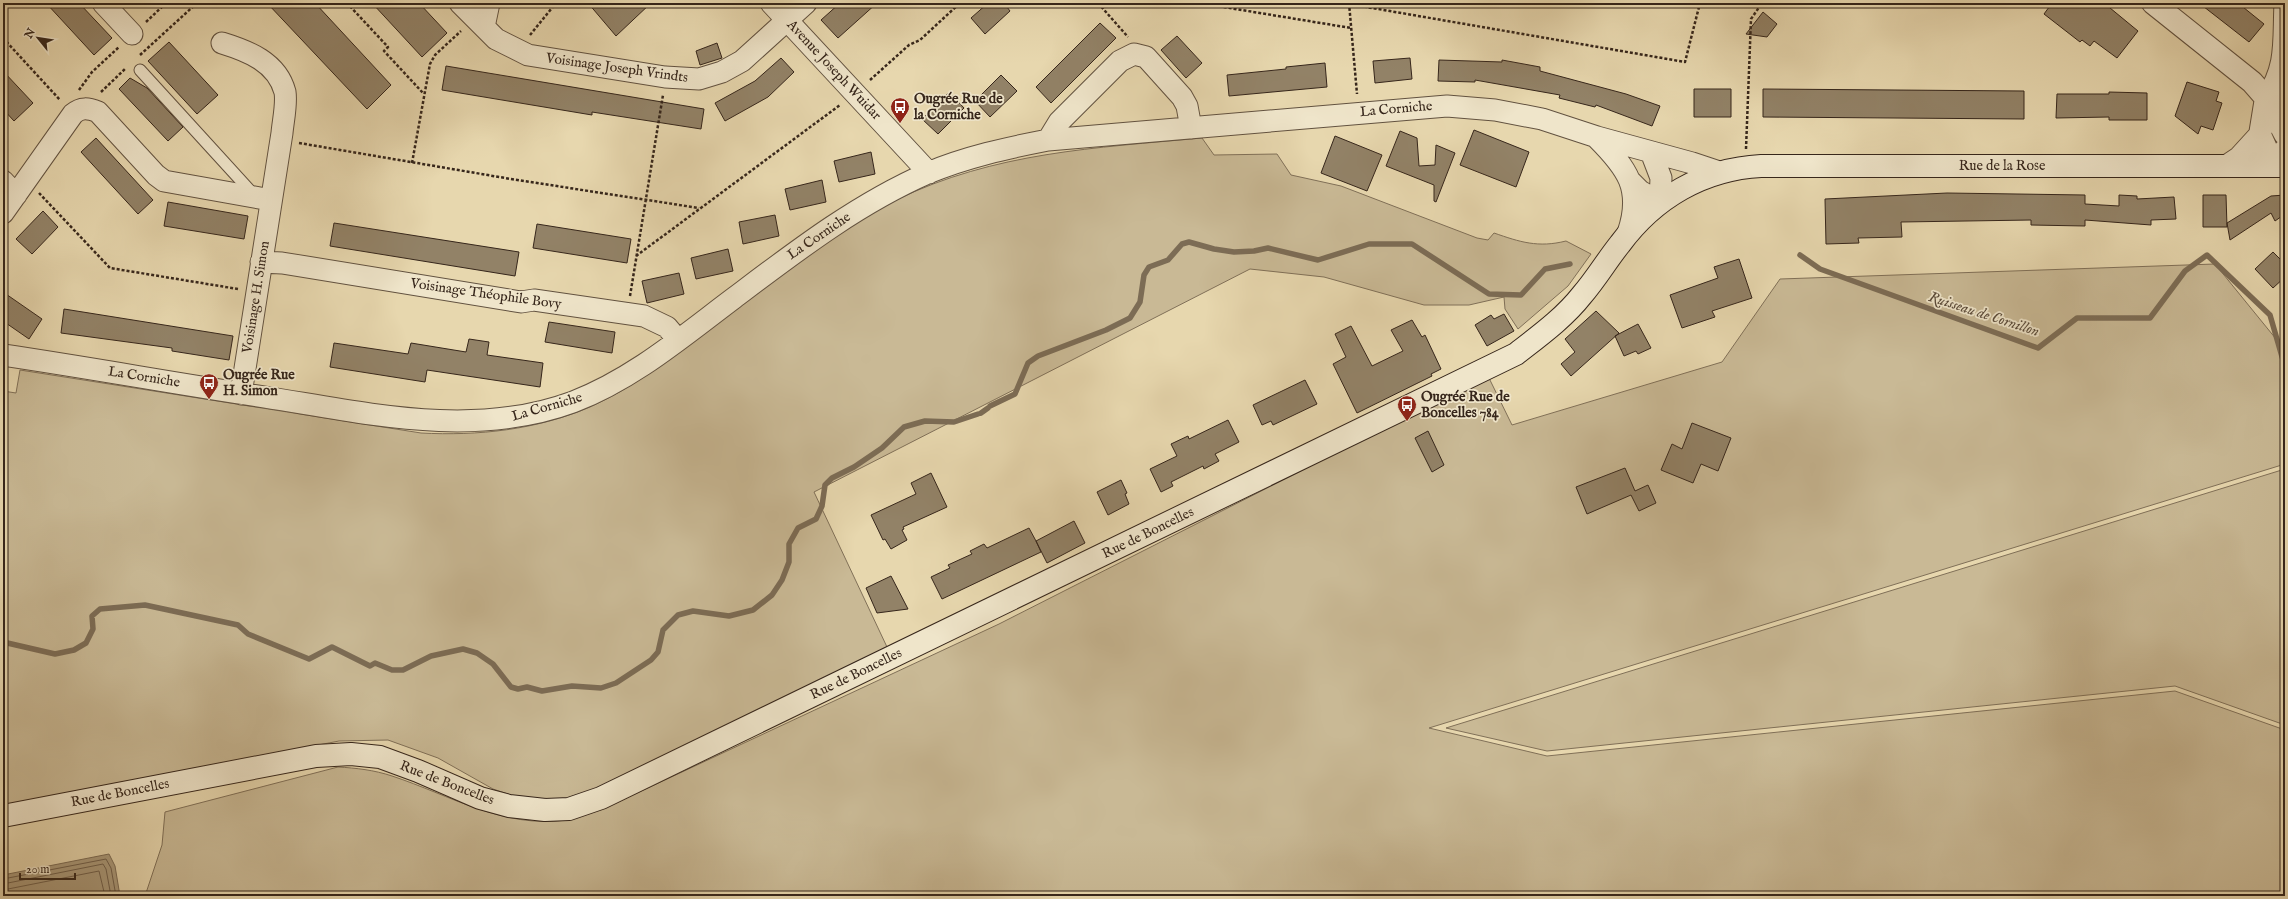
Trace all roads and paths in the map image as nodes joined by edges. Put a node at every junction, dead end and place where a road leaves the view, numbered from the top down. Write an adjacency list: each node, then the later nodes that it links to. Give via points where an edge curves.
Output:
1 (103, 3): 20 (street)
2 (166, 3): 20 (path)
3 (340, 3): 27 (path, via 344,7 347,3 388,47 384,51)
4 (460, 3): 18 (street, Voisinage Joseph Vrindts)
5 (489, 3): 18 (street)
6 (556, 3): 23 (path)
7 (771, 3): 17 (street, Avenue Joseph Wuidar)
8 (806, 3): 17 (street, Voisinage Joseph Vrindts)
9 (960, 3): 28 (path)
10 (1098, 3): 24 (path, via 1133,42)
11 (1199, 3): 19 (path)
12 (1349, 3): 13 (path, via 1685,62); 19 (path)
13 (1700, 3)
14 (1762, 3): 42 (path, via 1751,19)
15 (2153, 3): 30 (main road)
16 (2285, 3): 30 (street, via 2282,67 2274,86)
17 (788, 20): 26 (street, Voisinage Joseph Vrindts, via 742,61 722,72 699,79); 28 (street, Avenue Joseph Wuidar)
18 (479, 23): 23 (street, Voisinage Joseph Vrindts, via 496,39); 27 (path, via 436,55 430,64)
19 (1351, 28): 29 (path)
20 (132, 34): 31 (path, via 92,72 77,92)
21 (3, 38): 31 (path)
22 (222, 43): 36 (street, Voisinage H. Simon, via 256,55 266,63 280,83 285,94)
23 (518, 51): 26 (street, Voisinage Joseph Vrindts, via 528,55)
24 (1136, 54): 32 (street, via 1146,57 1182,97 1187,106); 37 (street, via 1120,61 1059,122)
25 (140, 70): 47 (lane)
26 (665, 77): 48 (path)
27 (424, 93): 40 (path)
28 (856, 93): 44 (street, Avenue Joseph Wuidar); 50 (path)
29 (1357, 96)
30 (2276, 100): 33 (main road); 34 (main road)
31 (76, 111): 46 (street); 47 (street, via 89,108 98,112 164,181)
32 (1191, 128): 35 (street, La Corniche, via 1447,106 1482,108 1523,115); 37 (street, La Corniche)
33 (2285, 134)
34 (2260, 135): 39 (main road); 41 (main road, via 2239,158)
35 (1597, 137): 38 (street, La Corniche); 45 (street, via 1621,163)
36 (281, 140): 40 (path); 47 (street, Voisinage H. Simon)
37 (1048, 140): 44 (street, La Corniche, via 1009,148)
38 (1651, 152): 43 (street, Rue de la Rose); 49 (street, via 1661,178)
39 (2281, 161): 41 (main road, Rue de la Rose)
40 (412, 163): 48 (path)
41 (2227, 166): 42 (main road, Rue de la Rose)
42 (1746, 167): 43 (main road, Rue de la Rose)
43 (1719, 172): 49 (main road, Rue de la Rose, via 1690,184)
44 (929, 173): 57 (street, La Corniche, via 876,199 835,224)
45 (1631, 182): 49 (street, via 1640,191); 52 (street, via 1634,214)
46 (15, 185): 51 (street); 55 (path, via 110,268)
47 (264, 199): 54 (street, Voisinage H. Simon)
48 (645, 200): 50 (path); 53 (path)
49 (1660, 202): 52 (main road, Rue de la Rose)
50 (699, 208): 53 (path)
51 (3, 214)
52 (1628, 233): 60 (main road, Rue de Boncelles, via 1582,296 1516,354 601,798 569,809 545,810 509,806 480,798 418,770 380,757 351,754 316,756)
53 (636, 256): 56 (path)
54 (261, 262): 55 (street, Voisinage H. Simon); 56 (street, Voisinage Théophile Bovy, via 282,263 521,302 534,300)
55 (257, 292): 59 (street, Voisinage H. Simon)
56 (628, 314): 57 (street, Voisinage Théophile Bovy, via 644,316 662,324)
57 (678, 340): 59 (street, La Corniche, via 626,376 578,399 495,420 446,422 404,418)
58 (3, 355): 59 (street, La Corniche)
59 (241, 394)
60 (3, 816)

